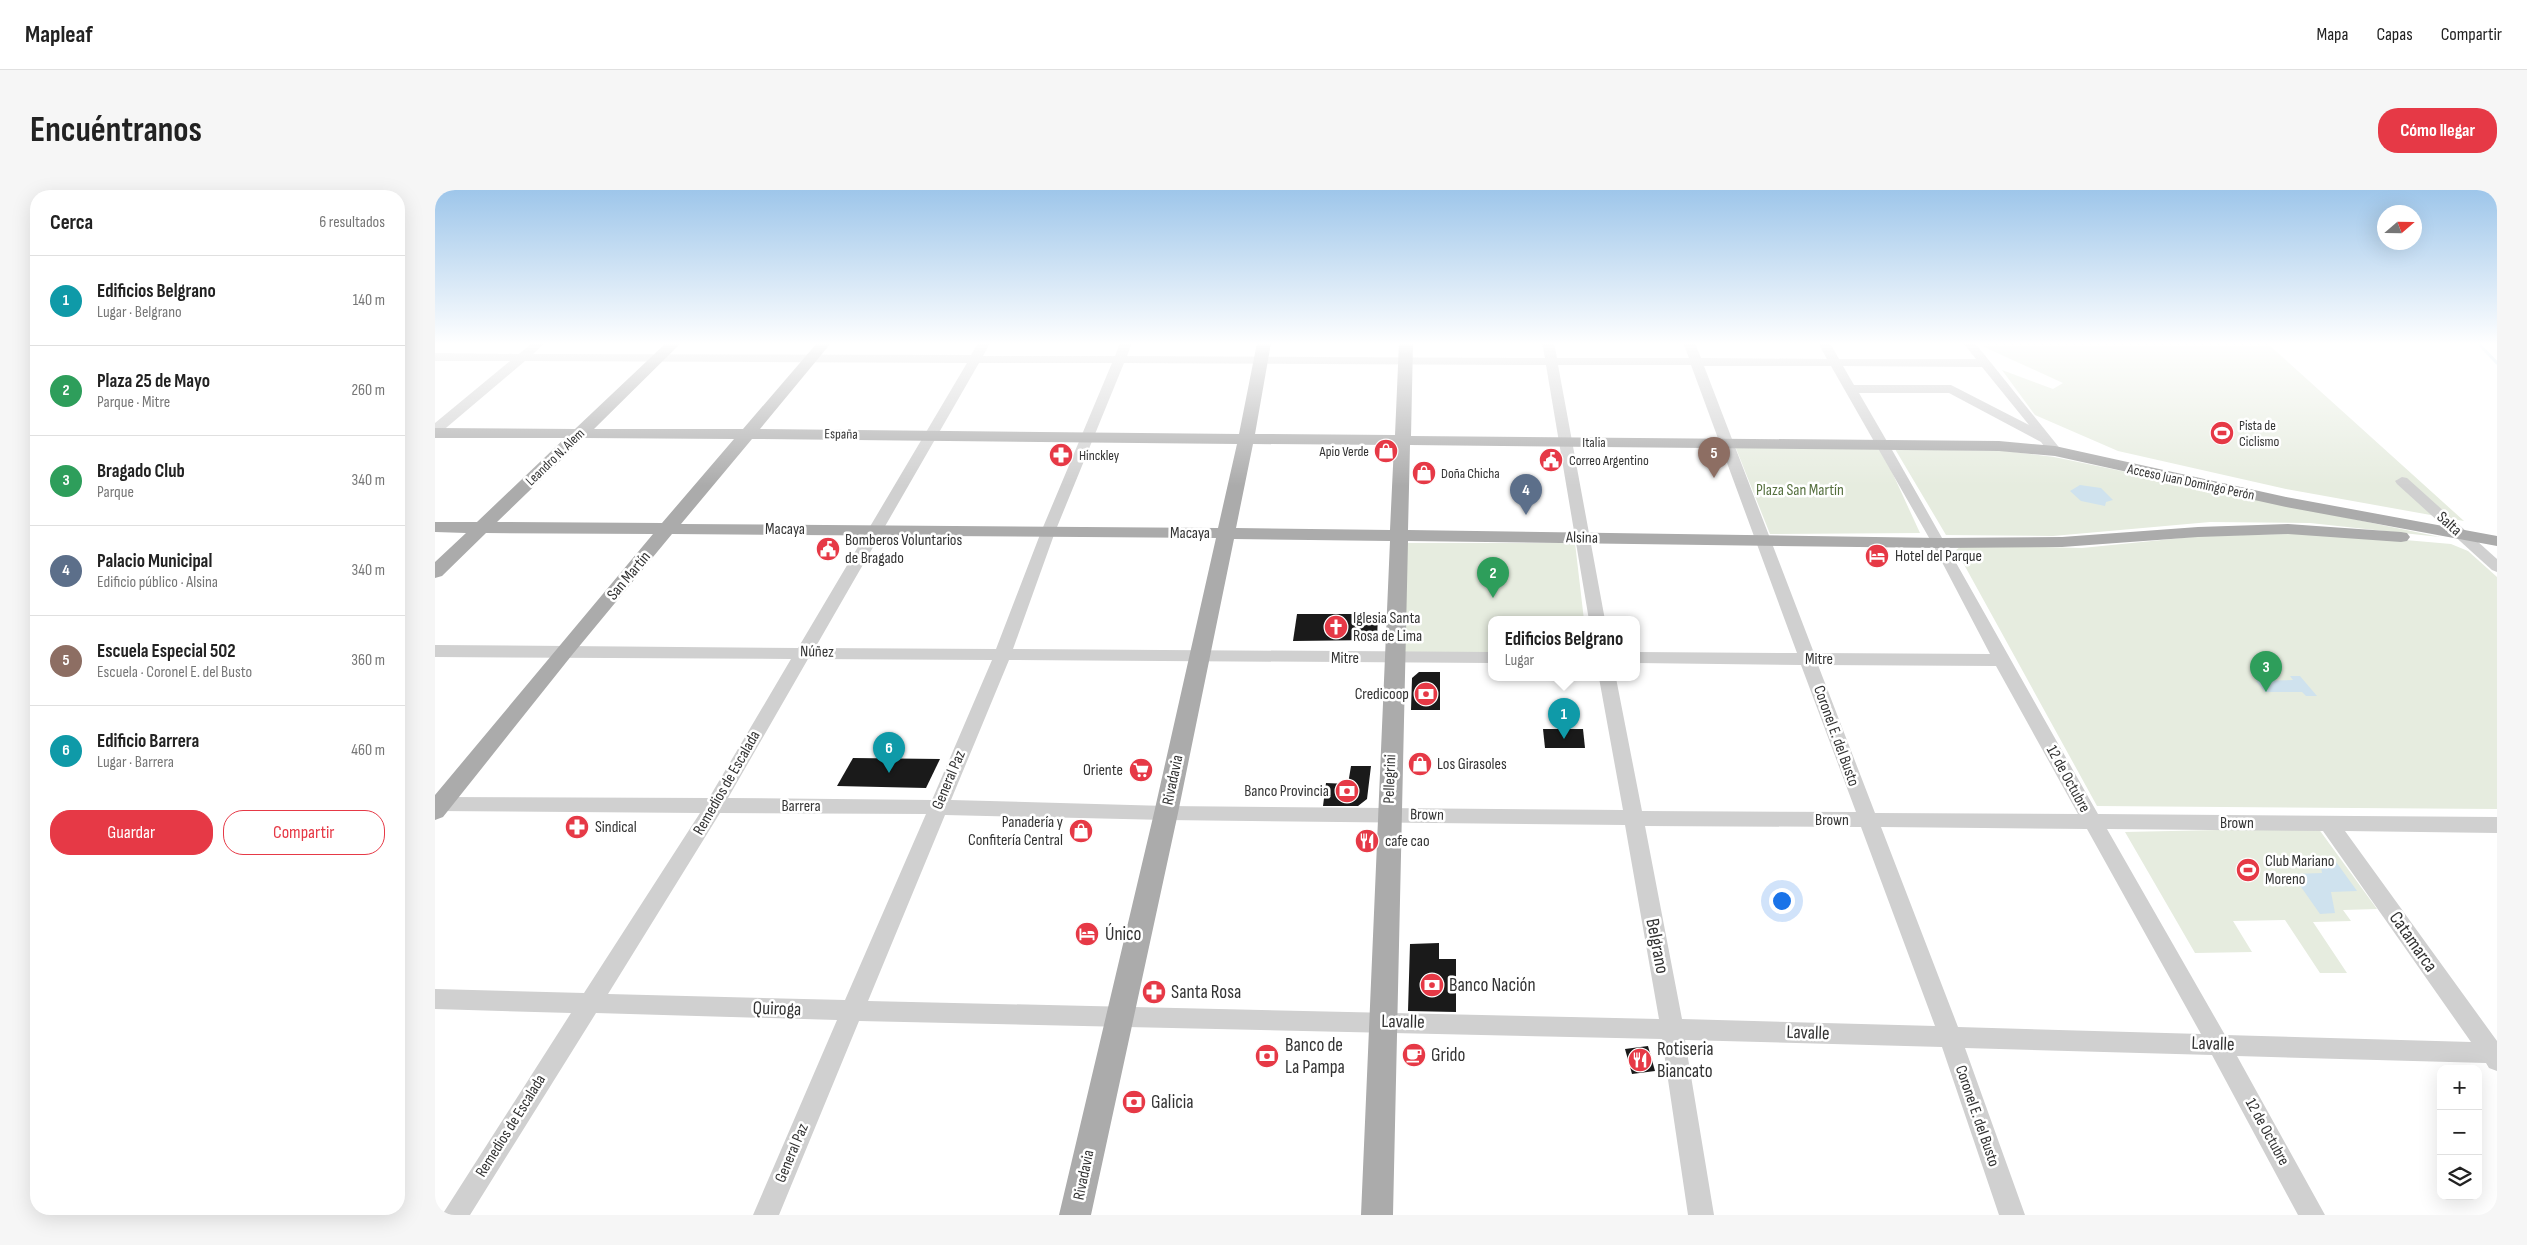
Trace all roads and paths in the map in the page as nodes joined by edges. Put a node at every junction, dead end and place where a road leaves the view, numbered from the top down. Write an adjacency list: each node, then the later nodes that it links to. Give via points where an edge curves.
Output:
1 (482, 391): 13 (street)
2 (624, 391): 14 (main road, Leandro N. Alem)
3 (785, 391): 16 (main road, San Martín)
4 (955, 391): 17 (street, Remedios de Escalada)
5 (1106, 391): 18 (street, General Paz)
6 (1255, 391): 19 (main road, Rivadavia)
7 (1405, 391): 20 (main road, Pellegrini)
8 (1556, 391): 21 (street)
9 (1707, 391): 22 (street, Coronel E. del Busto)
10 (1851, 391): 23 (street, 12 de Octubre)
11 (1950, 391): 24 (street)
12 (2007, 391): 24 (street)
13 (435, 430)
14 (580, 433): 15 (main road, España); 16 (main road, España); 27 (main road, Leandro N. Alem)
15 (435, 434)
16 (749, 434): 17 (main road, España); 28 (main road, San Martín)
17 (930, 435): 18 (main road, España); 29 (street, Remedios de Escalada)
18 (1088, 437): 19 (main road, España); 30 (street, General Paz)
19 (1246, 439): 20 (main road, Italia); 31 (main road, Rivadavia)
20 (1404, 441): 21 (main road, Italia); 32 (main road, Pellegrini)
21 (1565, 442): 22 (main road, Italia); 33 (street)
22 (1727, 443): 23 (main road, Italia); 34 (street, Coronel E. del Busto)
23 (1882, 445): 24 (main road, Acceso Juan Domingo Perón); 37 (street, 12 de Octubre)
24 (2051, 445): 35 (main road, Acceso Juan Domingo Perón, via 2286,502)
25 (2402, 481): 35 (street, Salta)
26 (435, 527): 27 (main road, Macaya)
27 (481, 528): 28 (main road, Macaya); 40 (main road, Leandro N. Alem)
28 (669, 529): 29 (main road, Macaya); 42 (main road, San Martín)
29 (875, 530): 30 (main road, Macaya); 44 (street, Remedios de Escalada)
30 (1048, 532): 31 (main road, Macaya); 45 (street, General Paz)
31 (1225, 533): 32 (main road, Alsina); 46 (main road, Rivadavia)
32 (1398, 536): 33 (main road, Alsina); 49 (main road, Pellegrini)
33 (1582, 538): 34 (main road, Alsina); 41 (street)
34 (1764, 540): 37 (main road, Alsina); 50 (street, Coronel E. del Busto)
35 (2466, 540): 36 (main road, Acceso Juan Domingo Perón); 37 (main road, Acceso Juan Domingo Perón, via 2288,529 2062,542); 38 (main road, Acceso Juan Domingo Perón); 39 (street, Salta)
36 (2497, 541)
37 (1939, 543): 51 (street, 12 de Octubre)
38 (2497, 549)
39 (2497, 568)
40 (435, 572)
41 (1596, 616)
42 (565, 650): 43 (street, Núñez); 44 (street, Núñez); 53 (main road, San Martín)
43 (435, 651)
44 (804, 652): 45 (street, Núñez); 54 (street, Remedios de Escalada)
45 (1003, 654): 46 (street, Núñez); 55 (street, General Paz)
46 (1199, 657): 49 (street, Mitre); 56 (main road, Rivadavia)
47 (1488, 658): 49 (street, Mitre)
48 (1640, 658): 50 (street, Mitre)
49 (1395, 659): 57 (main road, Pellegrini)
50 (1807, 659): 51 (street, Mitre); 59 (street, Coronel E. del Busto)
51 (2001, 660): 60 (street, 12 de Octubre)
52 (1609, 681): 58 (street, Belgrano)
53 (437, 806): 54 (street, Barrera)
54 (714, 806): 55 (street, Barrera); 64 (street, Remedios de Escalada)
55 (937, 807): 56 (street, Barrera); 65 (street, General Paz)
56 (1166, 813): 57 (street, Brown); 66 (main road, Rivadavia)
57 (1389, 815): 58 (street, Brown); 67 (main road, Pellegrini)
58 (1632, 818): 59 (street, Brown); 68 (street, Belgrano)
59 (1867, 820): 60 (street, Brown); 69 (street, Coronel E. del Busto)
60 (2091, 822): 61 (street, Brown); 70 (street, 12 de Octubre)
61 (2328, 823): 62 (street, Brown); 71 (street, Catamarca)
62 (2497, 825)
63 (435, 999): 64 (street, Quiroga)
64 (589, 1004): 65 (street, Quiroga); 72 (street, Remedios de Escalada)
65 (853, 1011): 66 (street, Quiroga); 73 (street, General Paz)
66 (1119, 1018): 67 (street, Lavalle); 74 (main road, Rivadavia)
67 (1384, 1021): 68 (street, Lavalle); 75 (main road, Pellegrini)
68 (1673, 1029): 69 (street, Lavalle); 76 (street, Belgrano)
69 (1950, 1037): 70 (street, Lavalle); 77 (street, Coronel E. del Busto)
70 (2219, 1044): 71 (street, Lavalle); 78 (street, 12 de Octubre)
71 (2495, 1055)
72 (455, 1215)
73 (766, 1215)
74 (1075, 1215)
75 (1377, 1215)
76 (1701, 1215)
77 (2012, 1215)
78 (2312, 1215)

